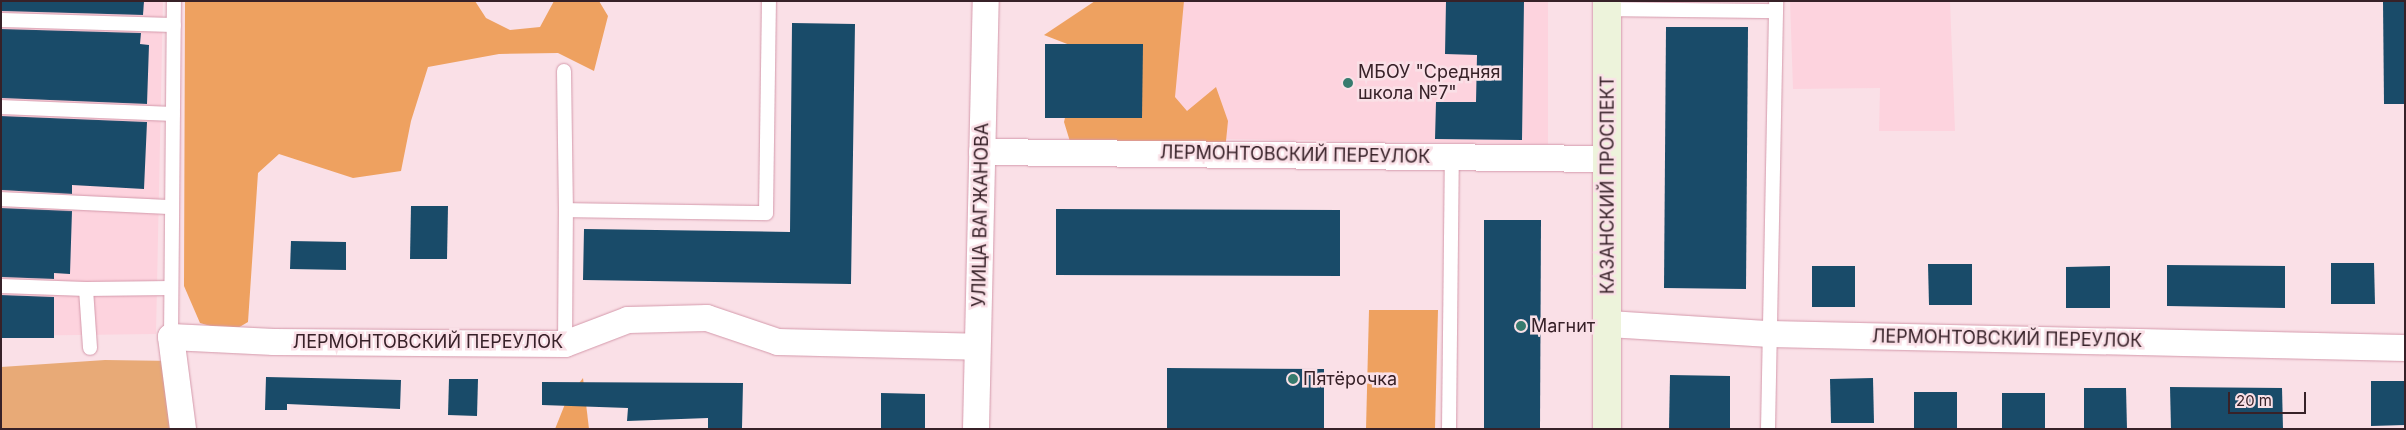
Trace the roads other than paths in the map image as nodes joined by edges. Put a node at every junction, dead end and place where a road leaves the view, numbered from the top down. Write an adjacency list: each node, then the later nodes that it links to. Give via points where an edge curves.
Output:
1 (174, 1): 7 (lane)
2 (769, 1): 16 (lane, via 766,213)
3 (986, 1): 11 (street, УЛИЦА ВАГЖАНОВА)
4 (1607, 5): 5 (lane); 13 (street, КАЗАНСКИЙ ПРОСПЕКТ)
5 (1776, 6): 21 (lane)
6 (1, 20): 7 (lane)
7 (174, 25): 10 (lane)
8 (564, 71): 16 (lane)
9 (1, 107): 10 (lane)
10 (173, 114): 15 (lane)
11 (982, 152): 12 (street, ЛЕРМОНТОВСКИЙ ПЕРЕУЛОК); 24 (street, УЛИЦА ВАГЖАНОВА)
12 (1452, 157): 13 (street, ЛЕРМОНТОВСКИЙ ПЕРЕУЛОК); 29 (lane)
13 (1607, 159): 20 (street, КАЗАНСКИЙ ПРОСПЕКТ)
14 (1, 200): 15 (lane)
15 (172, 207): 18 (lane)
16 (566, 210): 23 (lane)
17 (1, 286): 19 (lane)
18 (171, 288): 19 (lane); 22 (lane)
19 (86, 289): 25 (lane)
20 (1609, 324): 21 (street, ЛЕРМОНТОВСКИЙ ПЕРЕУЛОК); 30 (street, КАЗАНСКИЙ ПРОСПЕКТ)
21 (1770, 334): 26 (street, ЛЕРМОНТОВСКИЙ ПЕРЕУЛОК); 31 (lane)
22 (171, 337): 23 (street, ЛЕРМОНТОВСКИЙ ПЕРЕУЛОК, via 274,342); 27 (street)
23 (565, 344): 24 (street, ЛЕРМОНТОВСКИЙ ПЕРЕУЛОК, via 628,320 707,318 778,342)
24 (978, 347): 28 (street, УЛИЦА ВАГЖАНОВА)
25 (90, 348)
26 (2405, 348)
27 (183, 429)
28 (976, 429)
29 (1449, 429)
30 (1607, 429)
31 (1768, 429)

